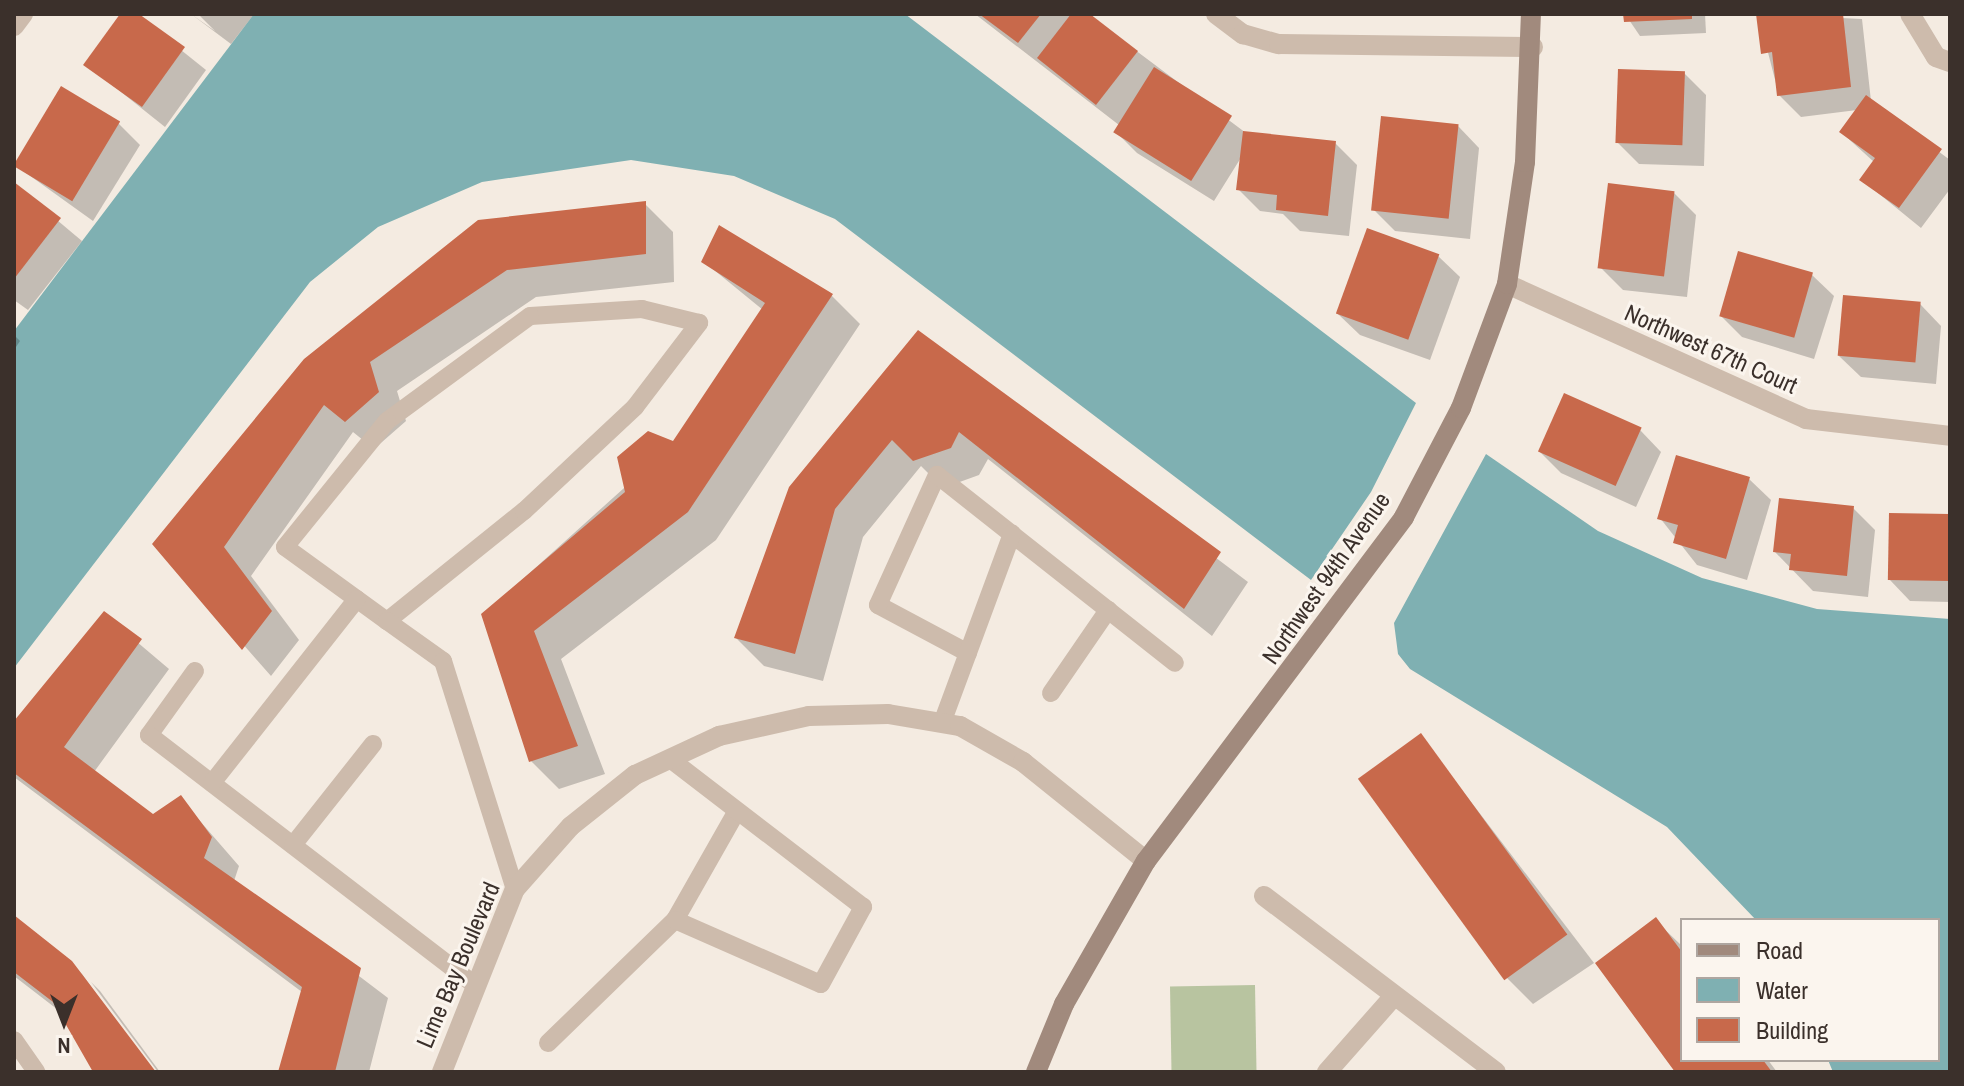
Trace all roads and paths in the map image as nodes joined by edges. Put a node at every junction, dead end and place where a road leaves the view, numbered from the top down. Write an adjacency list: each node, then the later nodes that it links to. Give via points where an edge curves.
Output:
1 (23, 14): 5 (street)
2 (1216, 14): 6 (street, via 1243,34 1279,44)
3 (1531, 14): 6 (street, Northwest 94th Avenue)
4 (1910, 14): 7 (street)
5 (14, 26)
6 (1533, 47): 8 (street, Northwest 94th Avenue)
7 (1943, 59)
8 (1507, 284): 9 (street, Northwest 67th Court, via 1806,419); 24 (street, Northwest 94th Avenue, via 1461,408 1404,517)
9 (1950, 436)
10 (1012, 534): 12 (lane); 14 (lane); 14 (lane, via 937,475 878,605)
11 (357, 599): 13 (lane); 13 (lane, via 285,547 387,421 530,316 642,309 699,323 635,407 524,511); 21 (lane)
12 (1108, 610): 15 (lane); 17 (lane)
13 (387, 621): 25 (lane, via 443,661)
14 (968, 653): 18 (lane)
15 (1175, 663)
16 (195, 671): 21 (lane, via 149,735)
17 (1051, 693)
18 (942, 723): 20 (street, Lime Bay Boulevard, via 888,714 809,716 719,736); 24 (street, Lime Bay Boulevard, via 1023,762)
19 (373, 744): 23 (lane)
20 (670, 759): 22 (lane); 25 (street, Lime Bay Boulevard, via 635,775 571,826)
21 (212, 783): 23 (lane)
22 (737, 811): 27 (lane); 27 (lane, via 863,907 821,984)
23 (293, 845): 28 (lane)
24 (1146, 861): 34 (street, Northwest 94th Avenue, via 1064,1004)
25 (515, 889): 28 (street, Lime Bay Boulevard)
26 (1264, 896): 29 (street)
27 (675, 920): 31 (lane)
28 (474, 984): 33 (street, Lime Bay Boulevard)
29 (1394, 996): 35 (street); 36 (street)
30 (14, 1040): 32 (lane)
31 (548, 1043)
32 (36, 1072)
33 (442, 1072)
34 (1036, 1072)
35 (1327, 1072)
36 (1496, 1072)

